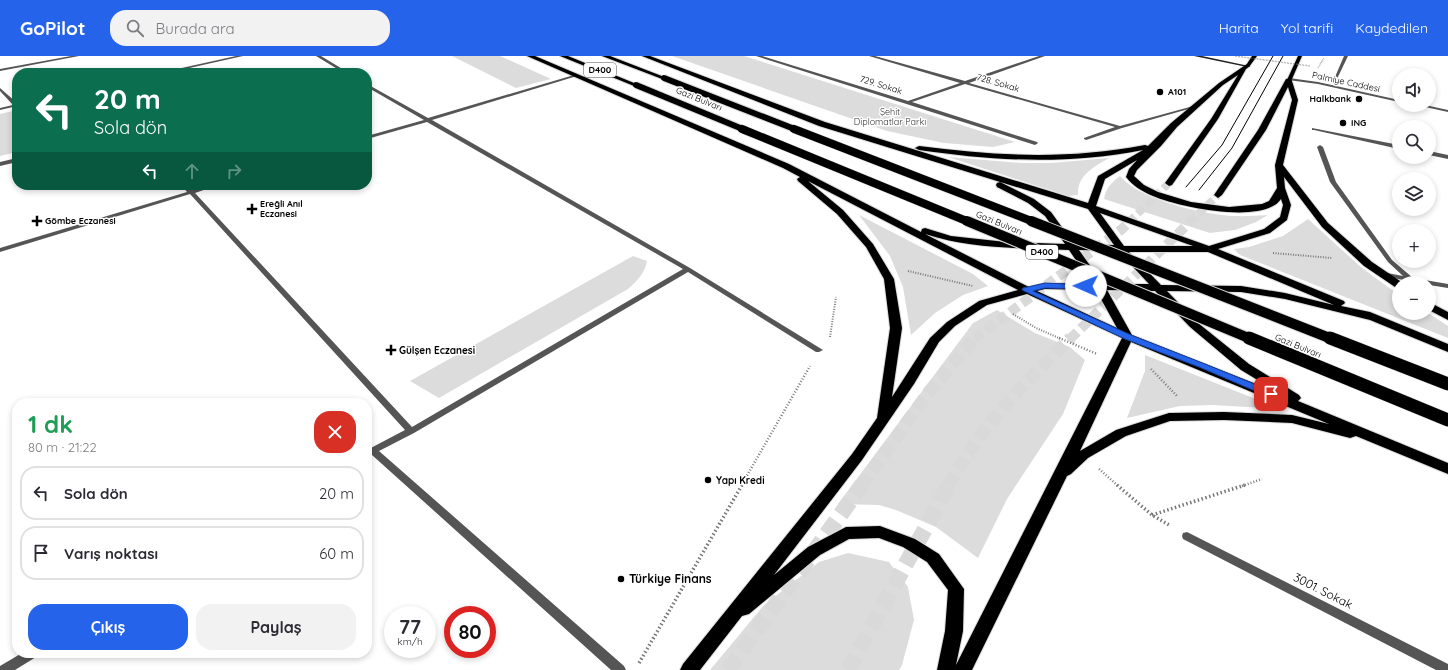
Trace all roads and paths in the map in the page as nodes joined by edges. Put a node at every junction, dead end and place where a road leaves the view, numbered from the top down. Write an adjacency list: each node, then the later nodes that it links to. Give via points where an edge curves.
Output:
1 (77, 56): 22 (street)
2 (241, 56): 20 (street)
3 (318, 56): 21 (street)
4 (530, 56): 23 (highway)
5 (563, 56): 88 (highway, Gazi Bulvarı / D400, bridge)
6 (605, 56): 85 (highway, Gazi Bulvarı / D400, bridge)
7 (645, 56): 45 (highway, via 822,124)
8 (758, 56): 32 (street, 729. Sokak)
9 (871, 56): 25 (street, 728. Sokak)
10 (1033, 56): 17 (street)
11 (1196, 56): 18 (street)
12 (1209, 56): 18 (street)
13 (1235, 56): 19 (path, bridge)
14 (1255, 56): 18 (main road)
15 (1300, 56): 24 (main road)
16 (1346, 56): 26 (street)
17 (1041, 57): 25 (street, 729. Sokak)
18 (1249, 65): 35 (highway); 57 (highway)
19 (1310, 66)
20 (185, 68)
21 (338, 68)
22 (0, 70)
23 (576, 76): 40 (street); 56 (highway)
24 (1290, 77): 26 (street, Palmiye Caddesi); 30 (street, Palmiye Caddesi); 55 (highway, via 1295,100); 61 (highway, via 1262,130)
25 (966, 82): 32 (street, 729. Sokak); 41 (street, 728. Sokak)
26 (1333, 83): 29 (street, Palmiye Caddesi)
27 (372, 88): 40 (street)
28 (0, 89): 31 (street)
29 (1392, 96)
30 (1392, 99)
31 (12, 101)
32 (908, 102): 46 (street)
33 (1436, 105): 36 (street)
34 (12, 106): 37 (street)
35 (1197, 106): 41 (street); 47 (highway, via 1174,125)
36 (1448, 108)
37 (0, 109)
38 (1436, 109): 39 (street)
39 (1448, 111)
40 (429, 119): 43 (street); 68 (street)
41 (1120, 127): 44 (street)
42 (1314, 129): 48 (street)
43 (372, 136)
44 (1086, 139)
45 (880, 142): 47 (highway, via 992,158 1031,160 1093,156); 54 (highway)
46 (1035, 143)
47 (1158, 144): 58 (highway, via 1133,169 1130,177 1157,195 1209,208 1250,210 1274,202); 62 (highway, via 1101,178)
48 (1392, 146)
49 (1320, 147): 71 (street, via 1333,182 1390,261)
50 (1436, 154): 51 (street)
51 (1448, 157)
52 (12, 161): 53 (street)
53 (0, 164)
54 (949, 164): 62 (highway); 64 (highway, via 1031,201 1048,214)
55 (1279, 164): 58 (highway); 69 (highway, via 1326,225)
56 (786, 166): 63 (highway); 87 (highway, via 840,212 870,246 889,279 896,328)
57 (1169, 182)
58 (1281, 188): 66 (highway, via 1287,205 1284,218 1267,231)
59 (198, 190): 60 (street)
60 (191, 192): 67 (street); 89 (street)
61 (1218, 195)
62 (1091, 207): 65 (highway); 66 (highway)
63 (897, 223): 64 (highway, via 950,239 1006,245); 77 (highway)
64 (1072, 247): 65 (highway); 75 (highway)
65 (1121, 249): 66 (highway); 76 (highway)
66 (1209, 249): 80 (highway)
67 (0, 250)
68 (688, 269): 84 (street); 89 (street)
69 (1382, 274): 70 (street); 72 (highway)
70 (1392, 276)
71 (1407, 276)
72 (1392, 280)
73 (1436, 284): 74 (street)
74 (1448, 286)
75 (1100, 287): 76 (highway); 77 (highway, via 1045,286); 82 (highway)
76 (1158, 288): 80 (highway, via 1241,289 1285,296); 86 (highway, via 1194,325 1245,367)
77 (1026, 290): 82 (highway); 87 (highway, via 983,303 951,324 934,340)
78 (836, 296): 84 (path, via 830,338)
79 (1436, 309): 81 (highway)
80 (1373, 317): 83 (highway)
81 (1448, 317)
82 (1128, 337): 86 (highway); 95 (highway)
83 (1448, 348)
84 (819, 350): 103 (path)
85 (1448, 384)
86 (1326, 417): 90 (highway)
87 (883, 420): 99 (highway, via 857,457)
88 (1448, 420)
89 (411, 431): 91 (street)
90 (1391, 445): 93 (highway, via 1292,419 1169,417 1121,433); 94 (highway)
91 (372, 451)
92 (372, 454): 102 (street)
93 (1083, 455): 95 (highway); 97 (path)
94 (1448, 469)
95 (1059, 477): 106 (highway)
96 (1262, 480): 97 (path)
97 (1152, 515): 98 (path)
98 (1187, 536): 107 (street, 3001. Sokak)
99 (726, 623): 104 (highway); 105 (highway, via 814,551 846,533 880,532 909,543 933,558 956,589 954,631)
100 (24, 658): 101 (street)
101 (4, 670)
102 (620, 670)
103 (634, 670)
104 (688, 670)
105 (946, 670)
106 (963, 670)
107 (1448, 670)

